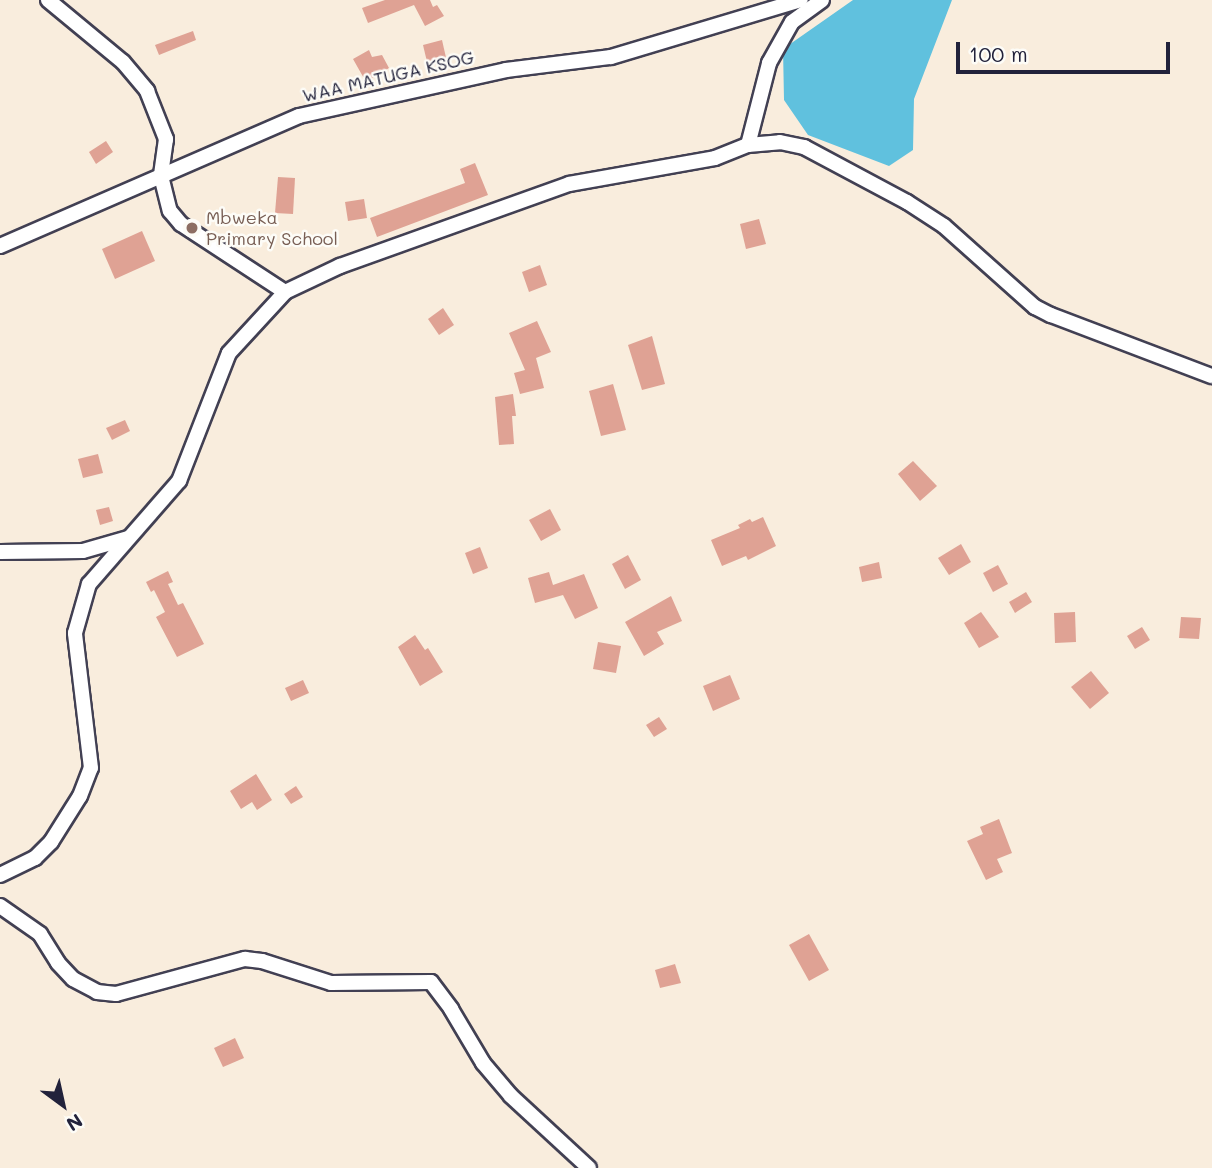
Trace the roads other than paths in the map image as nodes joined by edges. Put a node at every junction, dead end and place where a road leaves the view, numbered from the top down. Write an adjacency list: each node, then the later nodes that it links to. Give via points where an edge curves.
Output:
1 (48, 0): 5 (street, via 123,62 147,91 166,139)
2 (801, 0): 5 (street, WAA MATUGA KSOG, via 611,57 506,70 299,116)
3 (822, 0): 4 (street, via 792,22 769,63)
4 (748, 145): 7 (street, via 715,158 569,184 340,266); 8 (street, via 780,142 804,146 944,226 1035,307)
5 (160, 176): 6 (street, WAA MATUGA KSOG); 7 (street, via 170,211 181,224)
6 (0, 246)
7 (285, 292): 9 (street, via 229,353 179,481)
8 (1212, 376)
9 (129, 538): 10 (street, via 83,551); 11 (street, via 89,584 75,633 91,768 80,796 51,842 35,858)
10 (0, 552)
11 (0, 875)
12 (0, 906): 13 (street, via 40,934 73,979 97,992 116,994 245,959 331,983 430,982 483,1063 511,1096)
13 (589, 1168)

